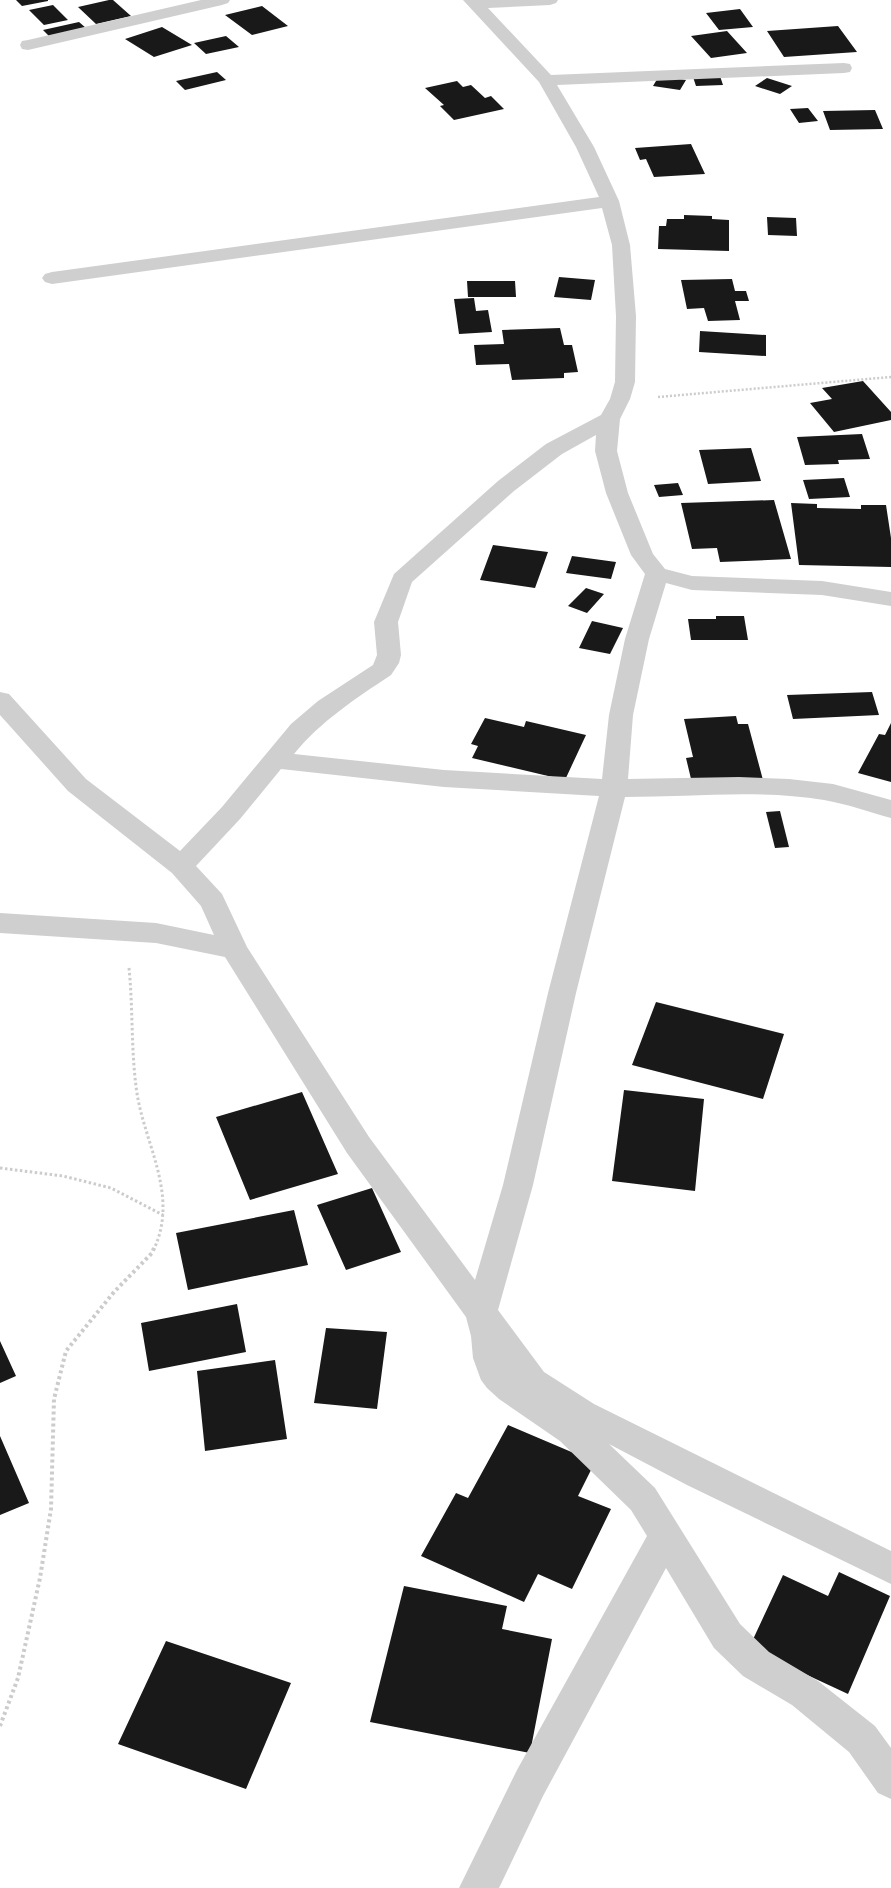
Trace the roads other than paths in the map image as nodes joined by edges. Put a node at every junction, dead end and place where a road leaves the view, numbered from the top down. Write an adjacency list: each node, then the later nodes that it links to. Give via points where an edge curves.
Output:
1 (222, 0): 4 (street)
2 (550, 0): 3 (street)
3 (474, 2): 6 (street)
4 (28, 45)
5 (844, 68): 6 (street)
6 (546, 80): 7 (street)
7 (610, 201): 8 (street); 9 (street, via 621,245 626,316 625,382)
8 (52, 278)
9 (612, 413): 10 (street, via 606,452 617,493 642,555); 13 (street, via 554,449 506,486 402,579 386,622 387,663 382,670 307,724)
10 (657, 574): 11 (street, via 692,583 822,588); 14 (street, via 637,639 621,716)
11 (891, 599)
12 (0, 700): 16 (street, via 77,785)
13 (274, 760): 14 (street, via 408,776); 16 (street, via 231,813)
14 (614, 788): 15 (street, via 814,790); 19 (street, via 518,1185)
15 (891, 808)
16 (181, 866): 18 (street, via 212,901)
17 (0, 923): 18 (street, via 156,933)
18 (234, 949): 19 (street, via 358,1145)
19 (481, 1313): 20 (street, via 487,1336 486,1348 499,1378 592,1448 643,1499); 21 (street, via 532,1382 582,1414)
20 (666, 1534): 22 (street, via 727,1636 740,1651 804,1693 862,1740); 23 (street, via 530,1784)
21 (891, 1568)
22 (891, 1780)
23 (480, 1888)

